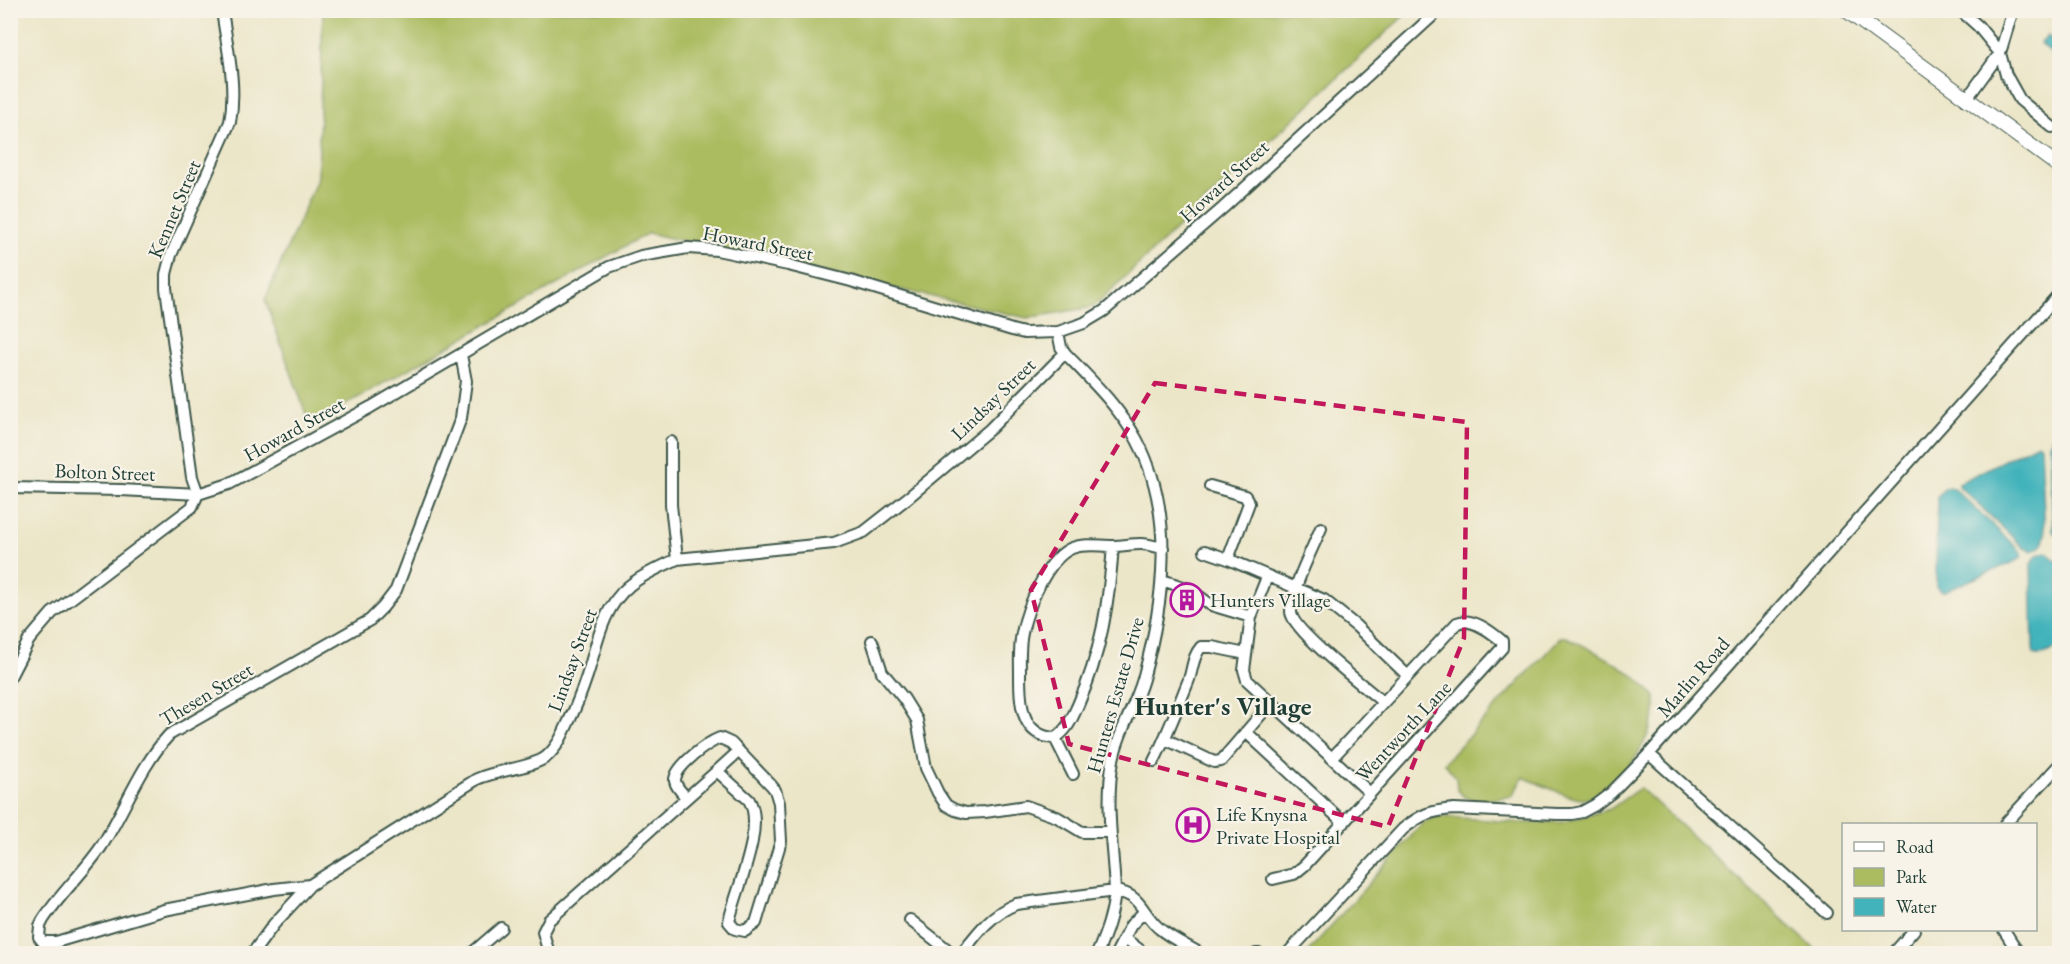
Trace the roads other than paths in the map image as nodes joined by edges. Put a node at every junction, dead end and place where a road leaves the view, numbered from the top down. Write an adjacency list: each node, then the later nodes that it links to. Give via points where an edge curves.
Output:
1 (222, 10): 17 (street, Kennet Street, via 233,87 230,122 166,274 192,477)
2 (1439, 10): 11 (street, Howard Street, via 1120,298 1094,318)
3 (1846, 10): 7 (street)
4 (1960, 10): 6 (street)
5 (2013, 10): 6 (street)
6 (2000, 53): 7 (street); 8 (street, via 2016,95)
7 (1966, 100): 9 (street)
8 (2052, 127)
9 (2060, 167)
10 (2060, 292): 38 (street, Marlin Road)
11 (1058, 332): 12 (street, Hunters Estate Drive); 13 (street, Howard Street, via 1012,330 851,281 732,253 688,248 641,256 609,267)
12 (1065, 353): 20 (street, Hunters Estate Drive, via 1110,400 1137,441 1155,488); 22 (street, Lindsay Street, via 990,429 864,532 834,543)
13 (461, 355): 17 (street, Howard Street, via 250,473); 50 (street, Thesen Street, via 466,381 461,418 396,590 370,620 169,735 142,770 102,845 43,920 39,937 44,942 56,942 164,910 274,888)
14 (671, 442): 22 (street, via 671,505)
15 (1210, 486): 23 (street, via 1245,496 1249,503)
16 (10, 488): 17 (street, Bolton Street)
17 (198, 494): 31 (street, via 192,507 52,613 29,640)
18 (1321, 528): 26 (street)
19 (1113, 546): 20 (street, via 1142,544); 35 (street, via 1098,653 1068,727); 35 (street, via 1081,546 1064,553 1051,566 1027,616 1020,648 1022,710 1034,731)
20 (1163, 548): 25 (street, Hunters Estate Drive)
21 (1205, 551): 23 (street)
22 (677, 559): 50 (street, Lindsay Street, via 630,585 612,606 579,700 547,757 477,779)
23 (1228, 559): 24 (street)
24 (1267, 577): 26 (street); 27 (street)
25 (1162, 580): 27 (street, via 1189,589 1211,605); 48 (street, Hunters Estate Drive, via 1142,683 1113,757 1108,790)
26 (1296, 587): 30 (street, via 1329,603); 32 (street, via 1291,612 1296,625)
27 (1251, 617): 29 (street)
28 (872, 641): 48 (street, via 882,672 917,720 926,768 946,805 966,813 1026,806 1057,817 1082,832)
29 (1246, 654): 33 (street, via 1247,680); 36 (street, via 1201,647)
30 (1407, 675): 32 (street); 44 (street, Wentworth Lane, via 1455,625 1464,621 1471,621 1503,643)
31 (10, 676)
32 (1383, 702): 39 (street)
33 (1270, 704): 34 (street); 39 (street)
34 (1246, 732): 36 (street, via 1218,762); 46 (street)
35 (1055, 738): 43 (street)
36 (1165, 739): 40 (street)
37 (739, 751): 42 (street); 42 (street, via 775,790 781,833 761,914 756,924 745,931 735,929 729,922 754,828 754,811 749,800); 45 (street, via 720,738 687,761 675,779)
38 (1649, 754): 53 (street); 68 (street, Marlin Road, via 1611,793 1572,814 1454,809 1420,815)
39 (1332, 758): 44 (street)
40 (1154, 761)
41 (2060, 764): 47 (street)
42 (717, 771): 45 (street)
43 (1072, 774)
44 (1370, 793): 46 (street, Wentworth Lane)
45 (686, 797): 61 (street, via 549,920 543,932)
46 (1344, 823): 49 (street, Wentworth Lane, via 1299,872)
47 (2007, 823)
48 (1110, 832): 51 (street, Hunters Estate Drive)
49 (1273, 879)
50 (310, 885): 59 (street, Lindsay Street)
51 (1115, 891): 52 (street, via 1135,898); 63 (street, via 1010,906 994,915); 64 (street, Hunters Estate Drive, via 1110,921)
52 (1144, 912): 58 (street); 67 (street, via 1161,930)
53 (1827, 913)
54 (910, 920): 62 (street)
55 (501, 928): 60 (street)
56 (1913, 931): 69 (street)
57 (2005, 931): 70 (street)
58 (1124, 938): 65 (street); 66 (street)
59 (252, 954)
60 (471, 954)
61 (549, 954)
62 (953, 954)
63 (961, 954)
64 (1097, 954)
65 (1116, 954)
66 (1145, 954)
67 (1201, 954)
68 (1287, 954)
69 (1893, 954)
70 (2019, 954)

